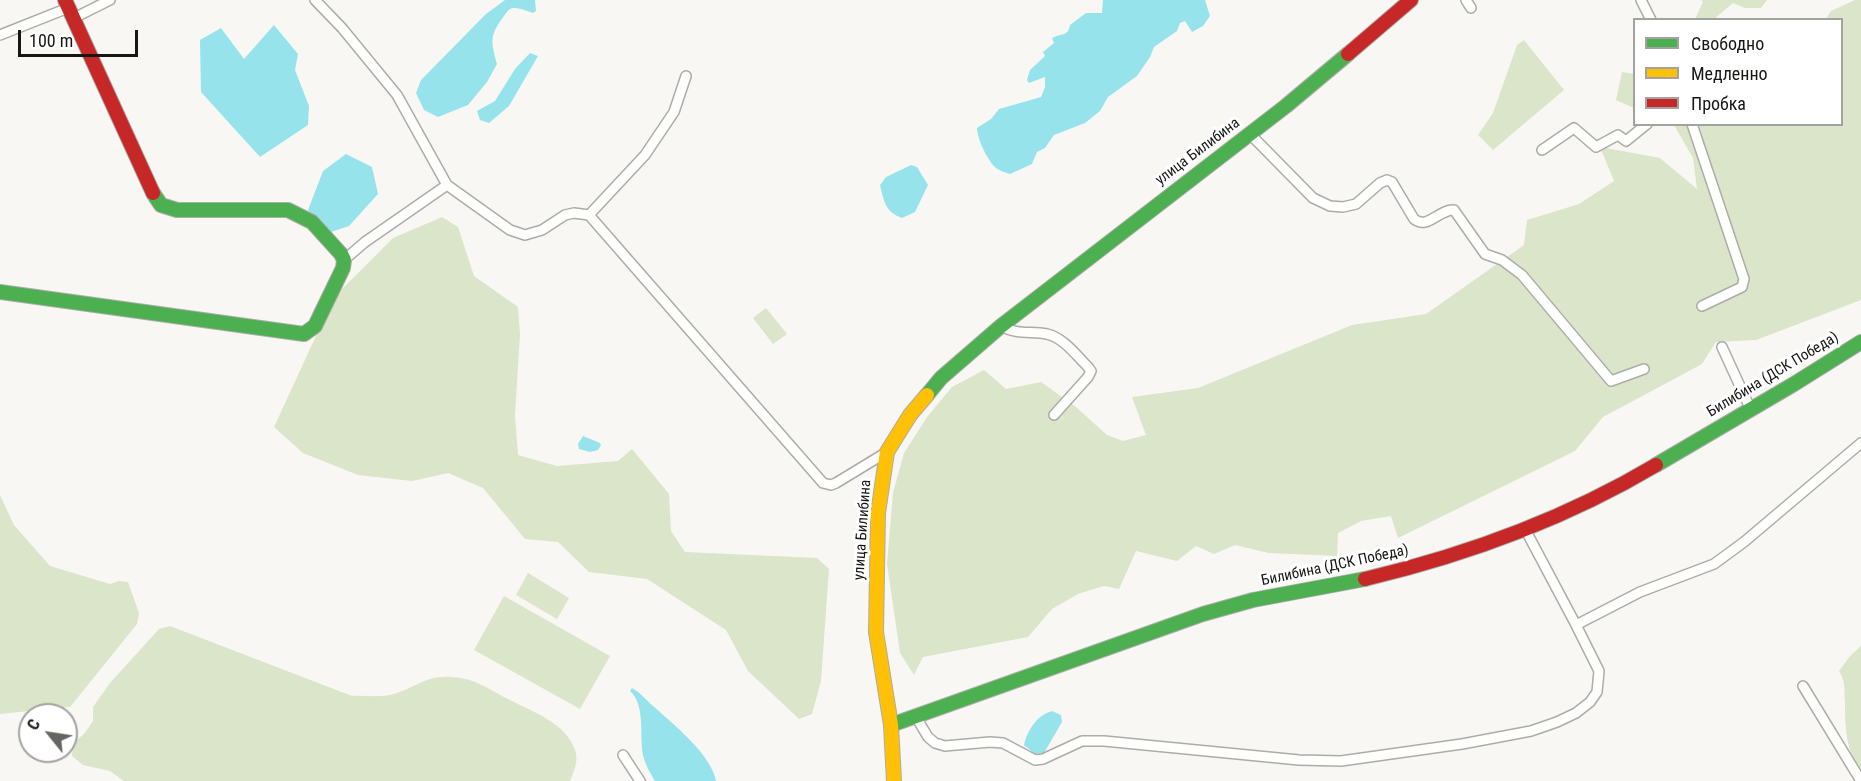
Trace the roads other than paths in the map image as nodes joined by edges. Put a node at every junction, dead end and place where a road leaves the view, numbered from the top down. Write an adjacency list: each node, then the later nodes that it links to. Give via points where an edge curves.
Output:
1 (110, 0): 5 (street)
2 (315, 0): 13 (street, via 397,95)
3 (1411, 0): 11 (street, улица Билибина)
4 (1641, 0): 6 (street)
5 (69, 8): 7 (street); 15 (street, via 162,205 177,210 297,212 315,224)
6 (1650, 18)
7 (0, 35)
8 (686, 76): 14 (street, via 674,112 645,155)
9 (1645, 126): 12 (street, via 1626,141 1618,135 1596,147 1574,128)
10 (1693, 126): 17 (street, via 1744,279 1742,287)
11 (1250, 134): 18 (street, улица Билибина); 21 (street, via 1313,198 1330,206 1356,204 1387,180 1418,223 1454,210 1485,254 1502,260 1522,275 1611,381)
12 (1542, 150)
13 (447, 185): 14 (street, via 510,230 525,235 542,230 565,215); 15 (street)
14 (589, 215): 25 (street, via 823,483 836,483)
15 (344, 260): 16 (street, via 315,326 304,334)
16 (0, 292)
17 (1702, 306)
18 (1001, 326): 23 (street, via 1012,332 1049,335 1061,340 1091,371); 25 (street, улица Билибина, via 941,378 910,415)
19 (1861, 342): 22 (street, Билибина (ДСК Победа))
20 (1722, 347): 22 (street)
21 (1644, 369)
22 (1750, 408): 26 (street, Билибина (ДСК Победа), via 1629,481)
23 (1054, 415)
24 (1861, 443): 27 (street, via 1714,564 1640,592)
25 (887, 452): 30 (street, улица Билибина, via 878,513 876,632)
26 (1525, 529): 27 (street); 29 (street, Билибина (ДСК Победа), via 1412,568 1203,614)
27 (1576, 625): 29 (street, via 1599,671 1599,683 1590,702 1576,713 1531,731 1389,755 1341,761 1299,760 1082,741 1035,760 1003,743 935,743)
28 (1803, 686): 34 (street)
29 (916, 717): 30 (street, Билибина (ДСК Победа))
30 (891, 725): 33 (street, улица Билибина)
31 (623, 755): 32 (street)
32 (640, 781)
33 (894, 781)
34 (1861, 781)

